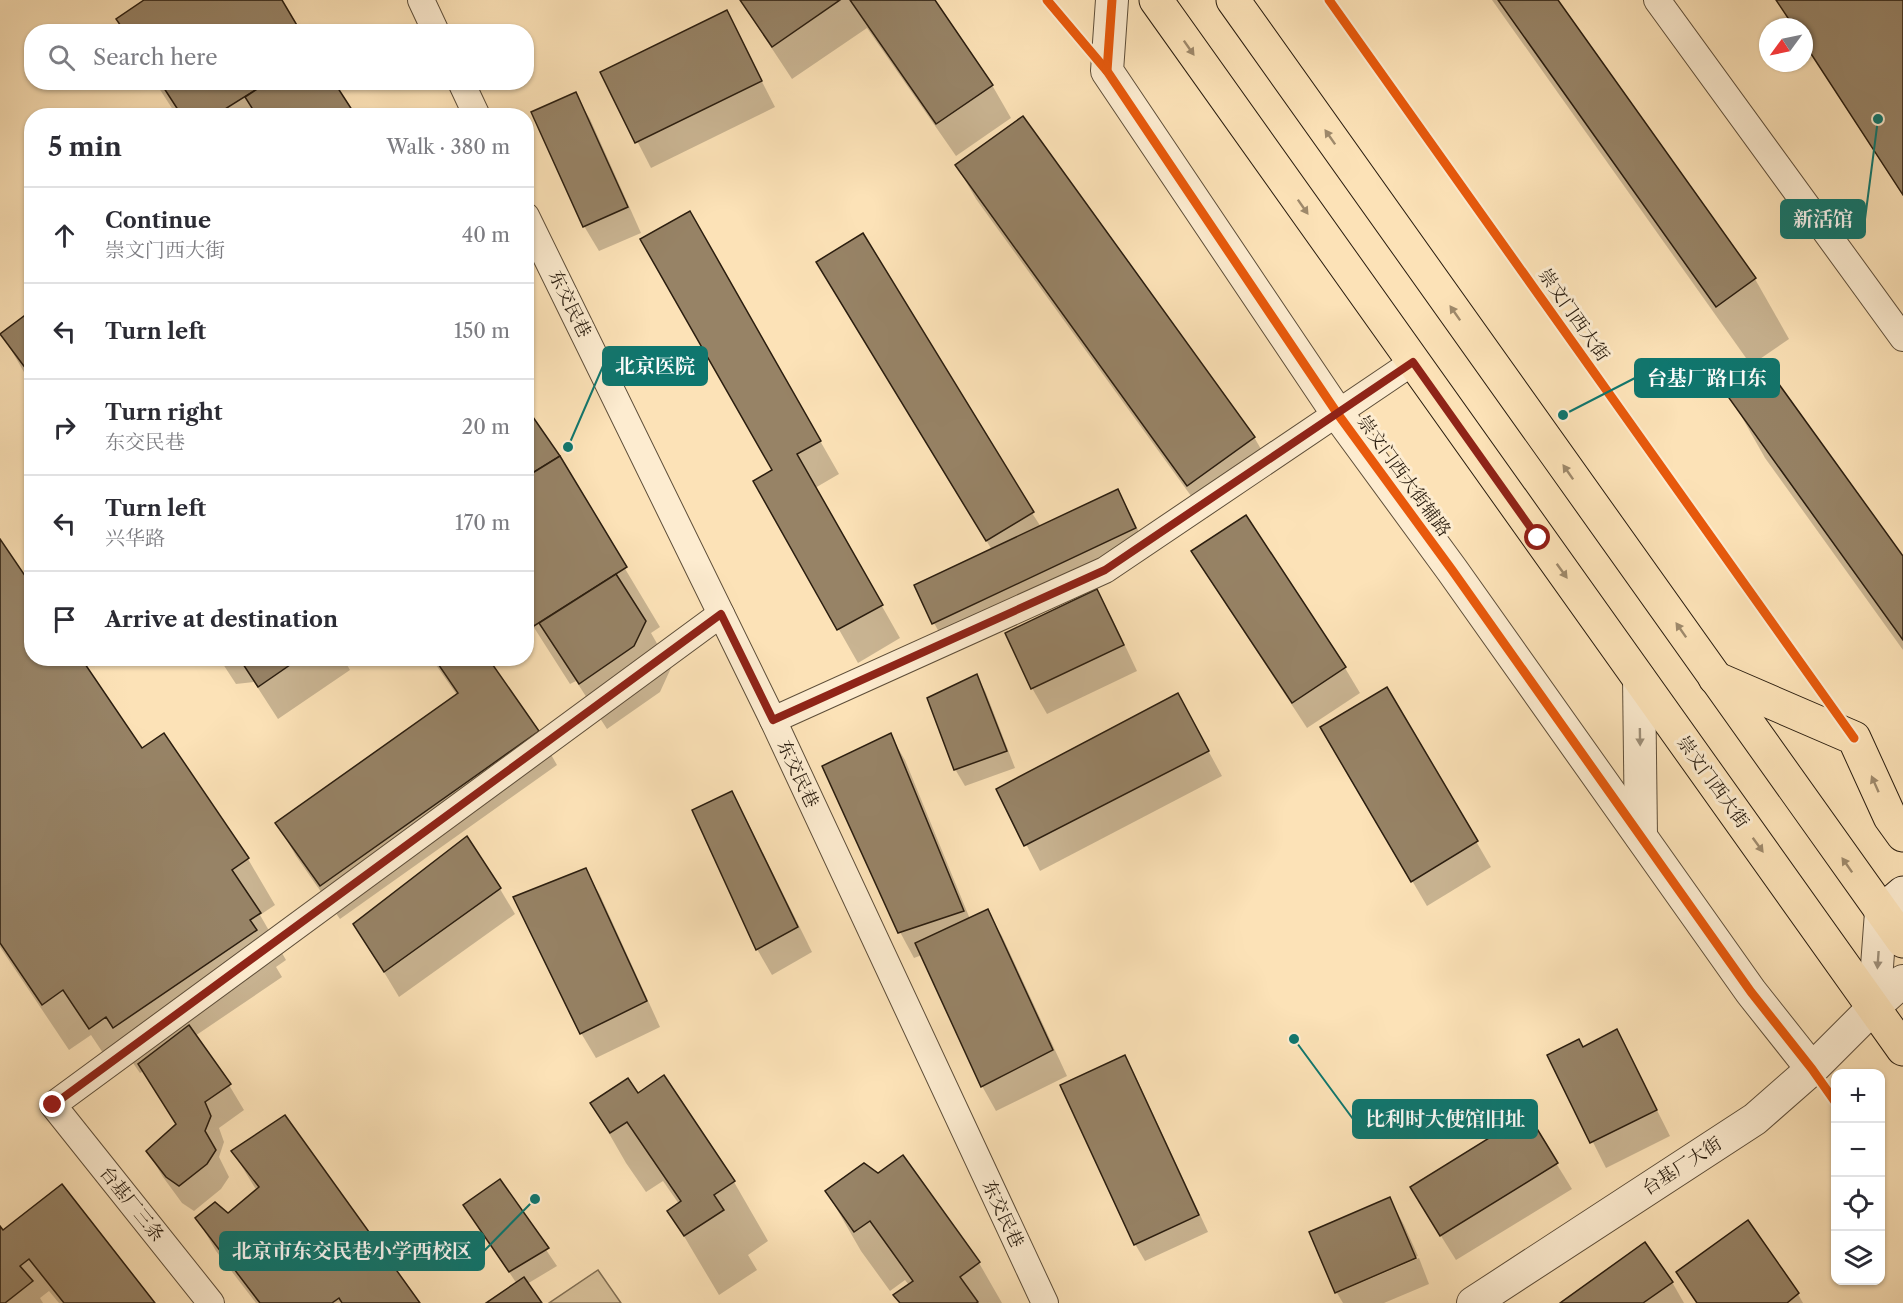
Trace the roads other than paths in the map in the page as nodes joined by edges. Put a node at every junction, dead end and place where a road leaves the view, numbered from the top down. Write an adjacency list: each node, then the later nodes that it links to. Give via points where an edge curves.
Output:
1 (421, 0): 6 (street)
2 (1112, 0): 12 (street, 崇文门西大街辅路, via 1107,71)
3 (1156, 0): 11 (main road, 崇文门西大街, one-way to 11)
4 (1233, 0): 15 (main road, one-way to 4)
5 (1657, 0): 10 (street)
6 (432, 24)
7 (465, 90): 8 (street)
8 (473, 108)
9 (534, 232): 13 (street, 东交民巷)
10 (1903, 338)
11 (1413, 362): 12 (street); 14 (main road, 崇文门西大街, one-way to 14)
12 (1337, 413): 16 (street, via 1105,570); 18 (street, 崇文门西大街辅路)
13 (721, 614): 16 (street, 东交民巷); 25 (street, 台基厂三条, via 53,1105)
14 (1639, 678): 18 (street, one-way to 18); 22 (main road, 崇文门西大街, one-way to 22)
15 (1715, 678): 17 (main road, one-way to 15, via 1890,817 1854,738); 19 (main road, one-way to 15)
16 (773, 720): 26 (street, 东交民巷)
17 (1903, 835)
18 (1641, 836): 24 (street, 崇文门西大街辅路, via 1751,992)
19 (1892, 903): 20 (main road); 22 (street, one-way to 22)
20 (1903, 941)
21 (1903, 981): 22 (street, 台基厂大街)
22 (1874, 1007): 23 (main road, 崇文门西大街); 24 (street, 台基厂大街)
23 (1903, 1049)
24 (1812, 1069): 27 (street, 台基厂大街, via 1755,1119)
25 (211, 1303)
26 (1045, 1303)
27 (1473, 1303)

